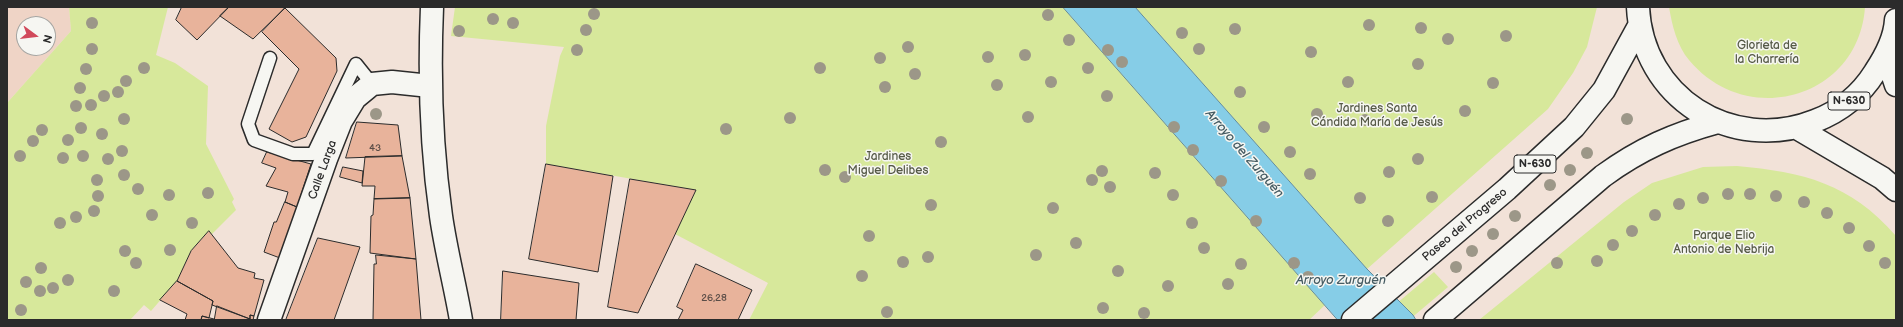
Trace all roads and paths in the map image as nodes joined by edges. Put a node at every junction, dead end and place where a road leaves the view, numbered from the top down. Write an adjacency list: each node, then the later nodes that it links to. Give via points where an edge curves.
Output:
1 (432, 7): 8 (main road)
2 (1638, 16): 9 (main road, N-630, via 1649,57 1666,84 1690,107); 15 (main road, Paseo del Progreso / N-630, via 1604,90 1574,127 1507,189)
3 (1896, 20): 4 (main road, N-630)
4 (1886, 55): 7 (main road); 10 (main road, N-630, via 1865,88 1834,113)
5 (270, 58): 6 (lane, via 248,124 254,140 293,154 313,154 356,64)
6 (372, 84): 8 (main road, via 392,82); 13 (main road, Calle Larga, via 355,98 341,121)
7 (1896, 85)
8 (430, 86): 14 (main road, via 441,217)
9 (1718, 122): 10 (main road, N-630, via 1771,132); 12 (main road, N-630, via 1688,130 1625,159)
10 (1797, 128): 11 (main road, via 1882,178)
11 (1896, 190)
12 (1440, 315)
13 (269, 320)
14 (461, 320)
15 (1353, 320)

